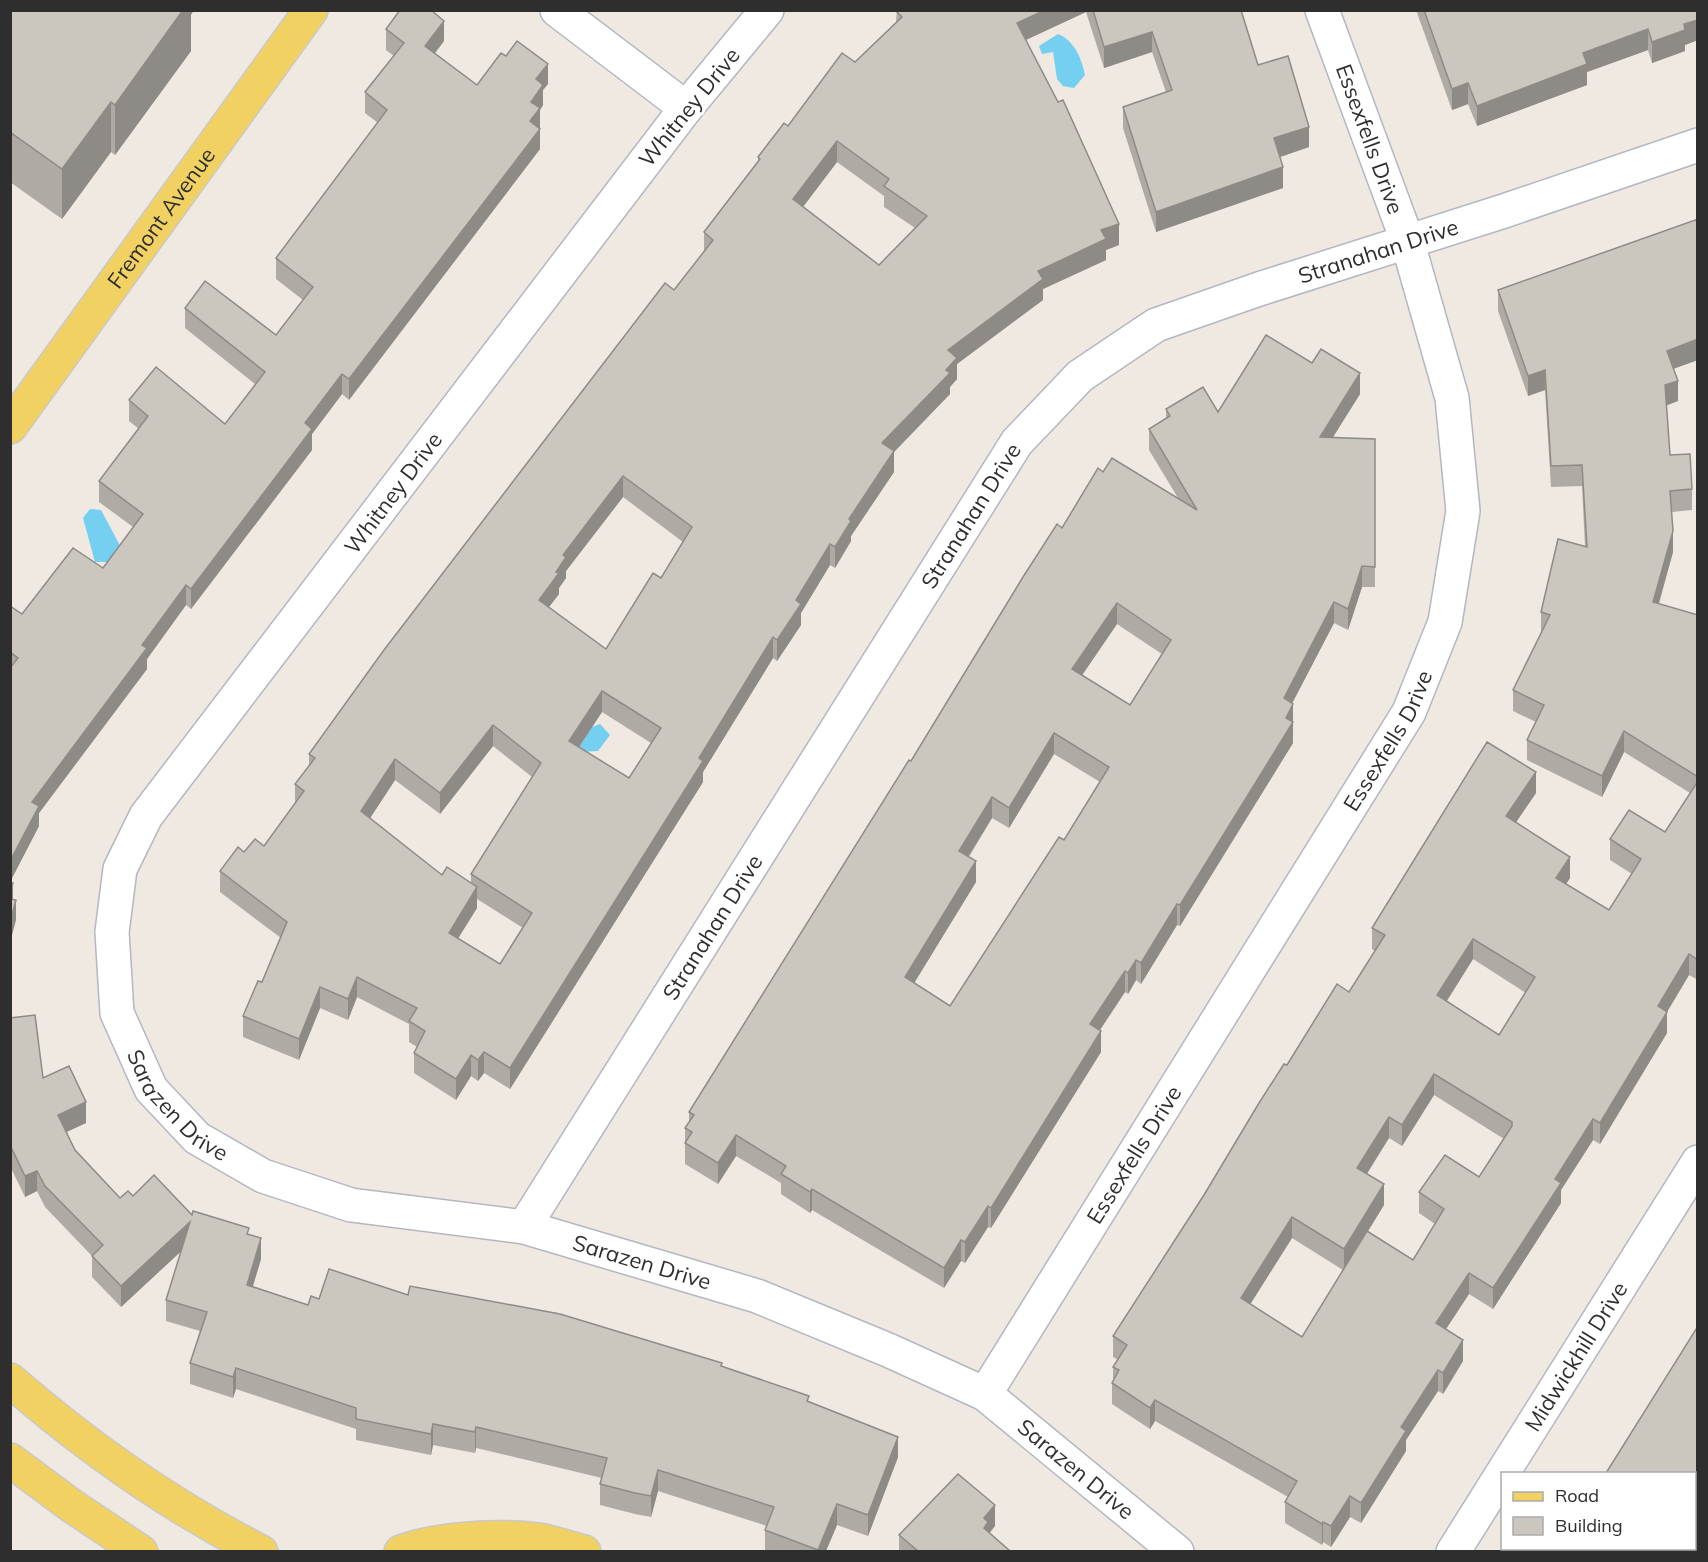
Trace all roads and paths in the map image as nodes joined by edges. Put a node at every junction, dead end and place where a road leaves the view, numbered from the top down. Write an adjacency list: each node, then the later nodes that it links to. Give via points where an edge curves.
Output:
1 (311, 10): 8 (main road, Fremont Avenue)
2 (557, 10): 5 (street)
3 (767, 10): 5 (street, Whitney Drive)
4 (1322, 10): 7 (street, Essexfells Drive)
5 (686, 108): 9 (street, Whitney Drive, via 146,816 120,869 112,932)
6 (1698, 145): 7 (street, Stranahan Drive)
7 (1407, 240): 11 (street, Stranahan Drive, via 1156,325 1080,376 1017,442); 13 (street, Essexfells Drive, via 1452,398 1463,511 1445,622 1409,712)
8 (10, 427)
9 (117, 1013): 11 (street, Sarazen Drive, via 151,1089 197,1137 263,1176 351,1205)
10 (1698, 1162): 15 (street, Midwickhill Drive)
11 (524, 1227): 13 (street, Sarazen Drive, via 757,1296)
12 (10, 1380): 18 (main road, via 75,1434 182,1507)
13 (985, 1394): 21 (street, Sarazen Drive)
14 (10, 1460): 17 (main road)
15 (1503, 1472)
16 (1501, 1475): 22 (street, Midwickhill Drive)
17 (128, 1543)
18 (261, 1551)
19 (401, 1551): 20 (main road, via 482,1539 539,1540)
20 (584, 1551)
21 (1177, 1551)
22 (1453, 1551)

